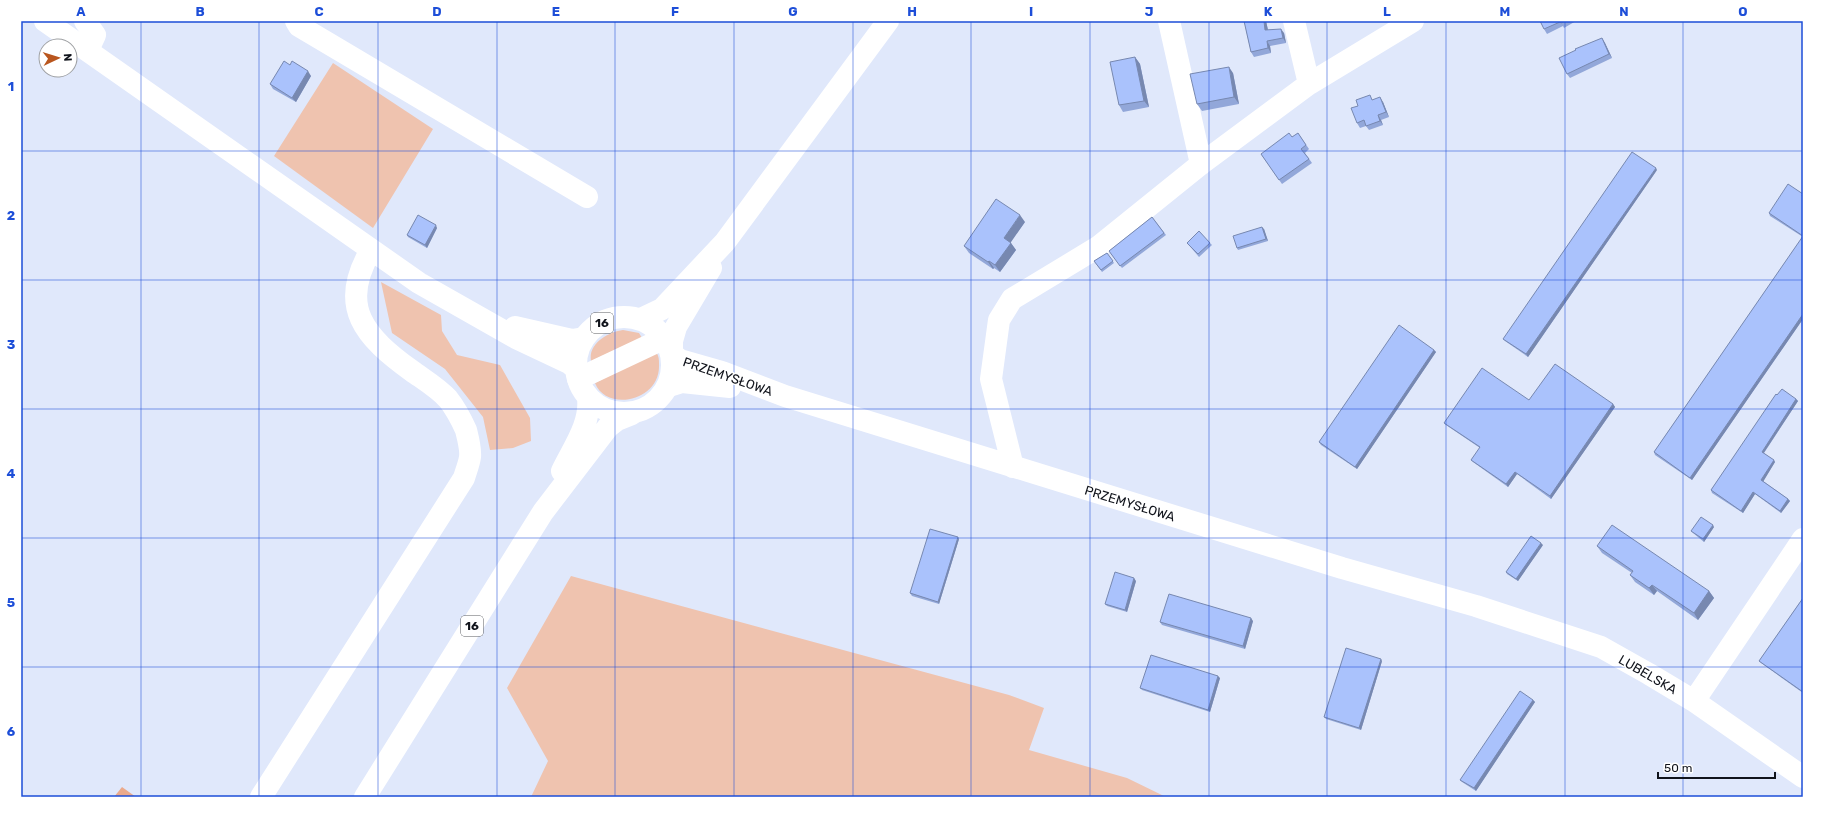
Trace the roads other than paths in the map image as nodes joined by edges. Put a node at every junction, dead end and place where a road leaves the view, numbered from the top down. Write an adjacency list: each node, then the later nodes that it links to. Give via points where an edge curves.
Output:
1 (45, 21): 8 (street)
2 (84, 21): 8 (street, via 95,34)
3 (296, 21): 11 (street, via 298,26)
4 (888, 21): 12 (street, 16)
5 (1169, 21): 10 (street)
6 (1294, 21): 9 (street)
7 (1413, 21): 9 (street)
8 (88, 50): 13 (street)
9 (1309, 84): 10 (street)
10 (1201, 164): 23 (street, via 1098,247 1012,298 999,320 991,379)
11 (587, 196)
12 (725, 242): 14 (street, 16, via 662,309); 17 (street, 16, via 698,293 676,327)
13 (371, 250): 15 (street, via 419,283); 29 (street, via 362,266 356,288 358,312 366,331 383,349 447,398 461,417 468,438 470,457 464,478)
14 (640, 319): 16 (street, 16, via 609,319 595,327); 17 (street, 16, via 654,327)
15 (486, 320): 16 (street, via 572,340); 18 (street, via 516,338 569,363)
16 (584, 338): 18 (street, 16, via 577,353)
17 (668, 346): 18 (street); 19 (street, 16, via 673,370); 20 (street, PRZEMYSŁOWA, via 680,360 722,372)
18 (577, 374): 21 (street, 16)
19 (669, 386): 20 (street, PRZEMYSŁOWA, via 682,382 706,383); 22 (street, 16, via 660,399 647,409)
20 (784, 396): 23 (street, PRZEMYSŁOWA)
21 (588, 398): 22 (street, 16, via 600,408); 24 (street, 16, via 587,421)
22 (632, 414): 24 (street, 16, via 608,427)
23 (1013, 467): 26 (street, PRZEMYSŁOWA, via 1342,568)
24 (543, 512): 30 (street, 16)
25 (1803, 539): 27 (street)
26 (1476, 606): 27 (street, LUBELSKA, via 1601,647)
27 (1694, 701): 28 (street, LUBELSKA)
28 (1803, 777)
29 (261, 797)
30 (365, 797)

